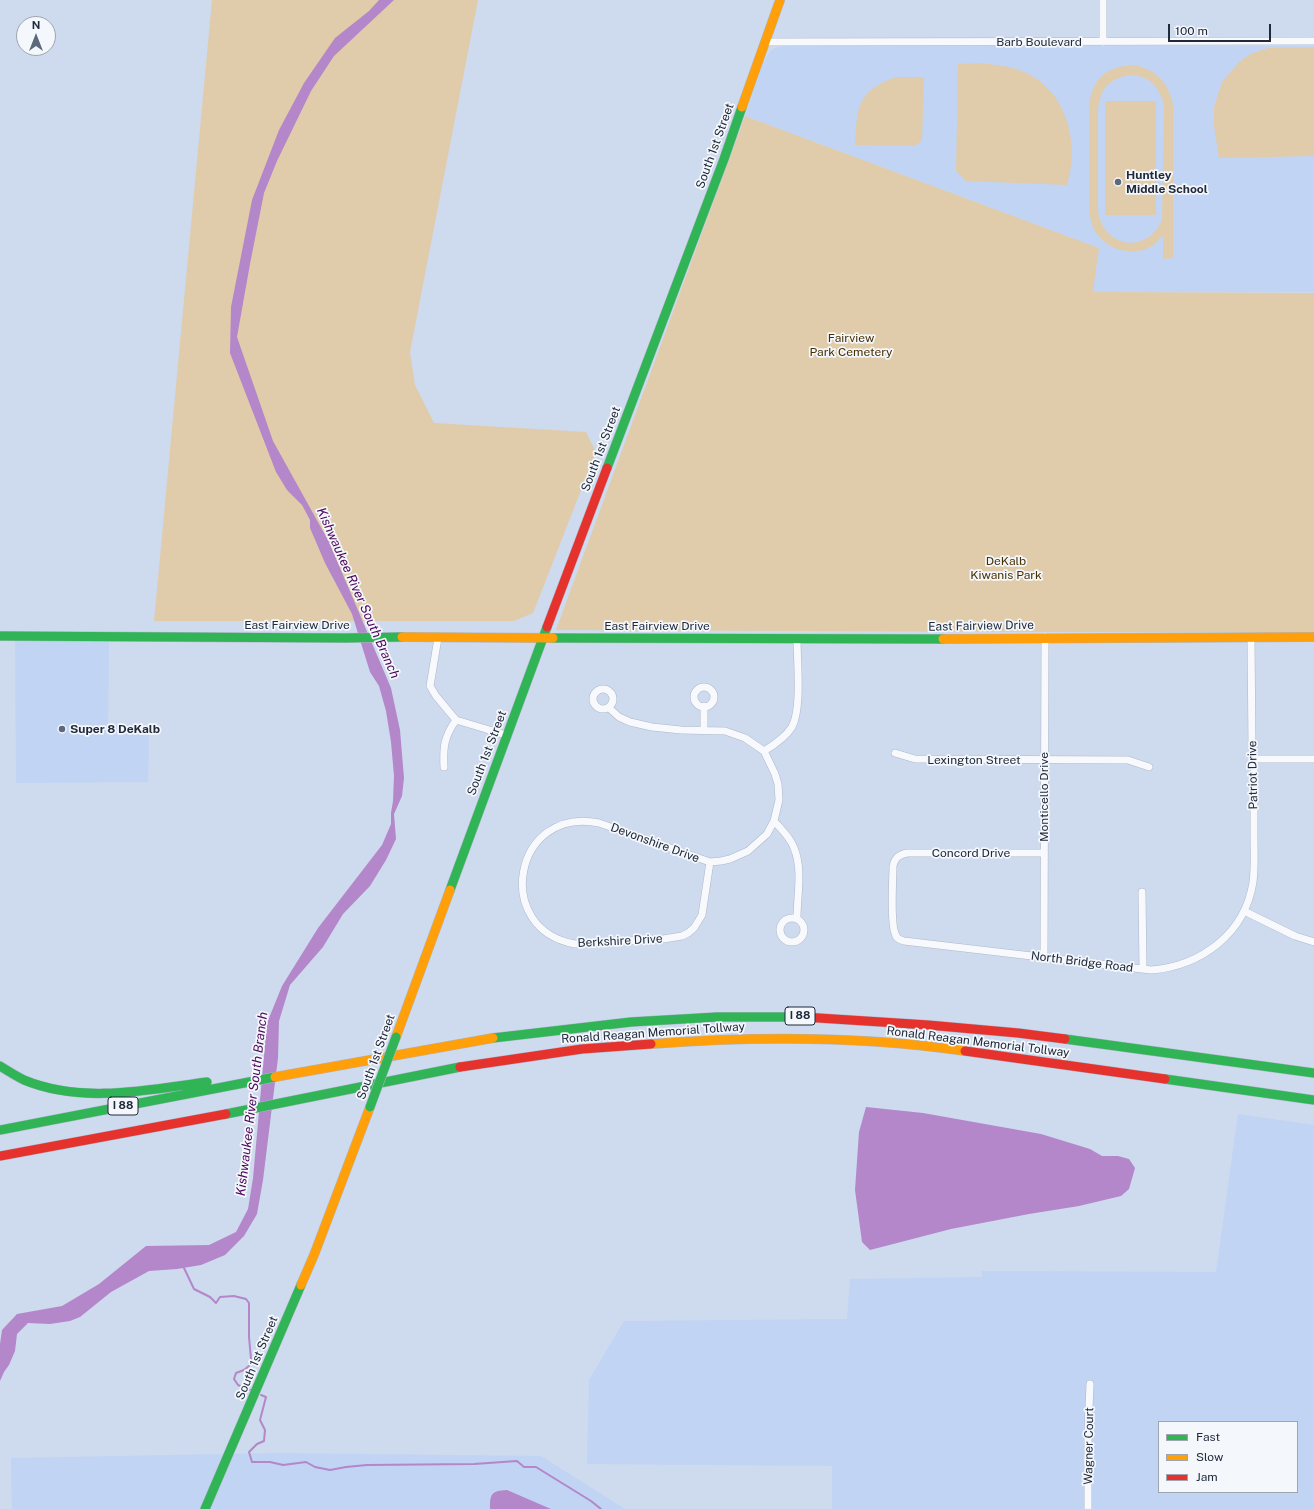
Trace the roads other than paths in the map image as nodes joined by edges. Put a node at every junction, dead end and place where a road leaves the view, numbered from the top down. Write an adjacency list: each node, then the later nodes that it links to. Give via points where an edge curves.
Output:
1 (780, 0): 4 (main road, South 1st Street)
2 (1103, 0): 5 (street)
3 (1314, 41): 5 (street, Barb Boulevard)
4 (765, 42): 5 (street, Barb Boulevard); 7 (main road, South 1st Street, via 724,159)
5 (1103, 42)
6 (0, 636): 10 (main road, East Fairview Drive)
7 (544, 637): 10 (main road, East Fairview Drive); 12 (main road, East Fairview Drive); 17 (main road, South 1st Street)
8 (1045, 637): 9 (main road, East Fairview Drive); 12 (main road, East Fairview Drive); 22 (street, Monticello Drive)
9 (1251, 637): 11 (main road, East Fairview Drive); 20 (street, Patriot Drive)
10 (438, 638): 15 (street, via 430,686)
11 (1314, 638)
12 (797, 639): 18 (street, via 798,700 795,720 787,734)
13 (704, 706): 16 (street)
14 (609, 708): 16 (street, via 619,717 645,726)
15 (456, 720): 17 (street); 23 (street, via 444,742)
16 (704, 730): 18 (street, via 735,734)
17 (506, 735): 43 (main road, South 1st Street, bridge, via 314,1255)
18 (764, 751): 25 (street, via 778,784 779,800)
19 (895, 754): 22 (street, Lexington Street, via 915,759)
20 (1254, 759): 21 (street); 30 (street, Patriot Drive, via 1254,867 1250,895)
21 (1314, 759)
22 (1044, 760): 24 (street, Lexington Street, via 1128,760); 27 (street, Monticello Drive)
23 (444, 767)
24 (1149, 768)
25 (774, 821): 28 (street, Devonshire Drive, via 767,834 748,851 730,859); 31 (street, via 795,848 798,861)
26 (532, 850): 28 (street, Devonshire Drive, via 538,840 552,829 566,822 582,820 599,823); 28 (street, Berkshire Drive, via 525,863 523,877 523,894 527,908 546,933 574,944 664,939 688,933 702,915)
27 (1044, 853): 32 (street, Concord Drive, via 907,853 898,856 893,866 894,931); 34 (street, Monticello Drive)
28 (710, 862)
29 (1142, 892): 35 (street)
30 (1244, 910): 33 (street, via 1296,936); 35 (street, North Bridge Road, via 1226,936 1204,954 1169,968)
31 (797, 918)
32 (898, 939): 34 (street, North Bridge Road)
33 (1314, 942)
34 (1044, 957): 35 (street, North Bridge Road)
35 (1143, 969)
36 (0, 1066): 38 (main road, via 40,1085 84,1093 108,1093 224,1080)
37 (1314, 1073): 38 (main road, Ronald Reagan Memorial Tollway / I 88, via 1018,1033 824,1017 764,1016 630,1022 538,1032)
38 (246, 1081): 40 (main road, I 88)
39 (1314, 1100): 41 (main road, Ronald Reagan Memorial Tollway / I 88, via 925,1045 806,1039 714,1039 575,1050 447,1069)
40 (0, 1130)
41 (0, 1156)
42 (1090, 1384): 44 (street, Wagner Court)
43 (205, 1509)
44 (1088, 1509)

